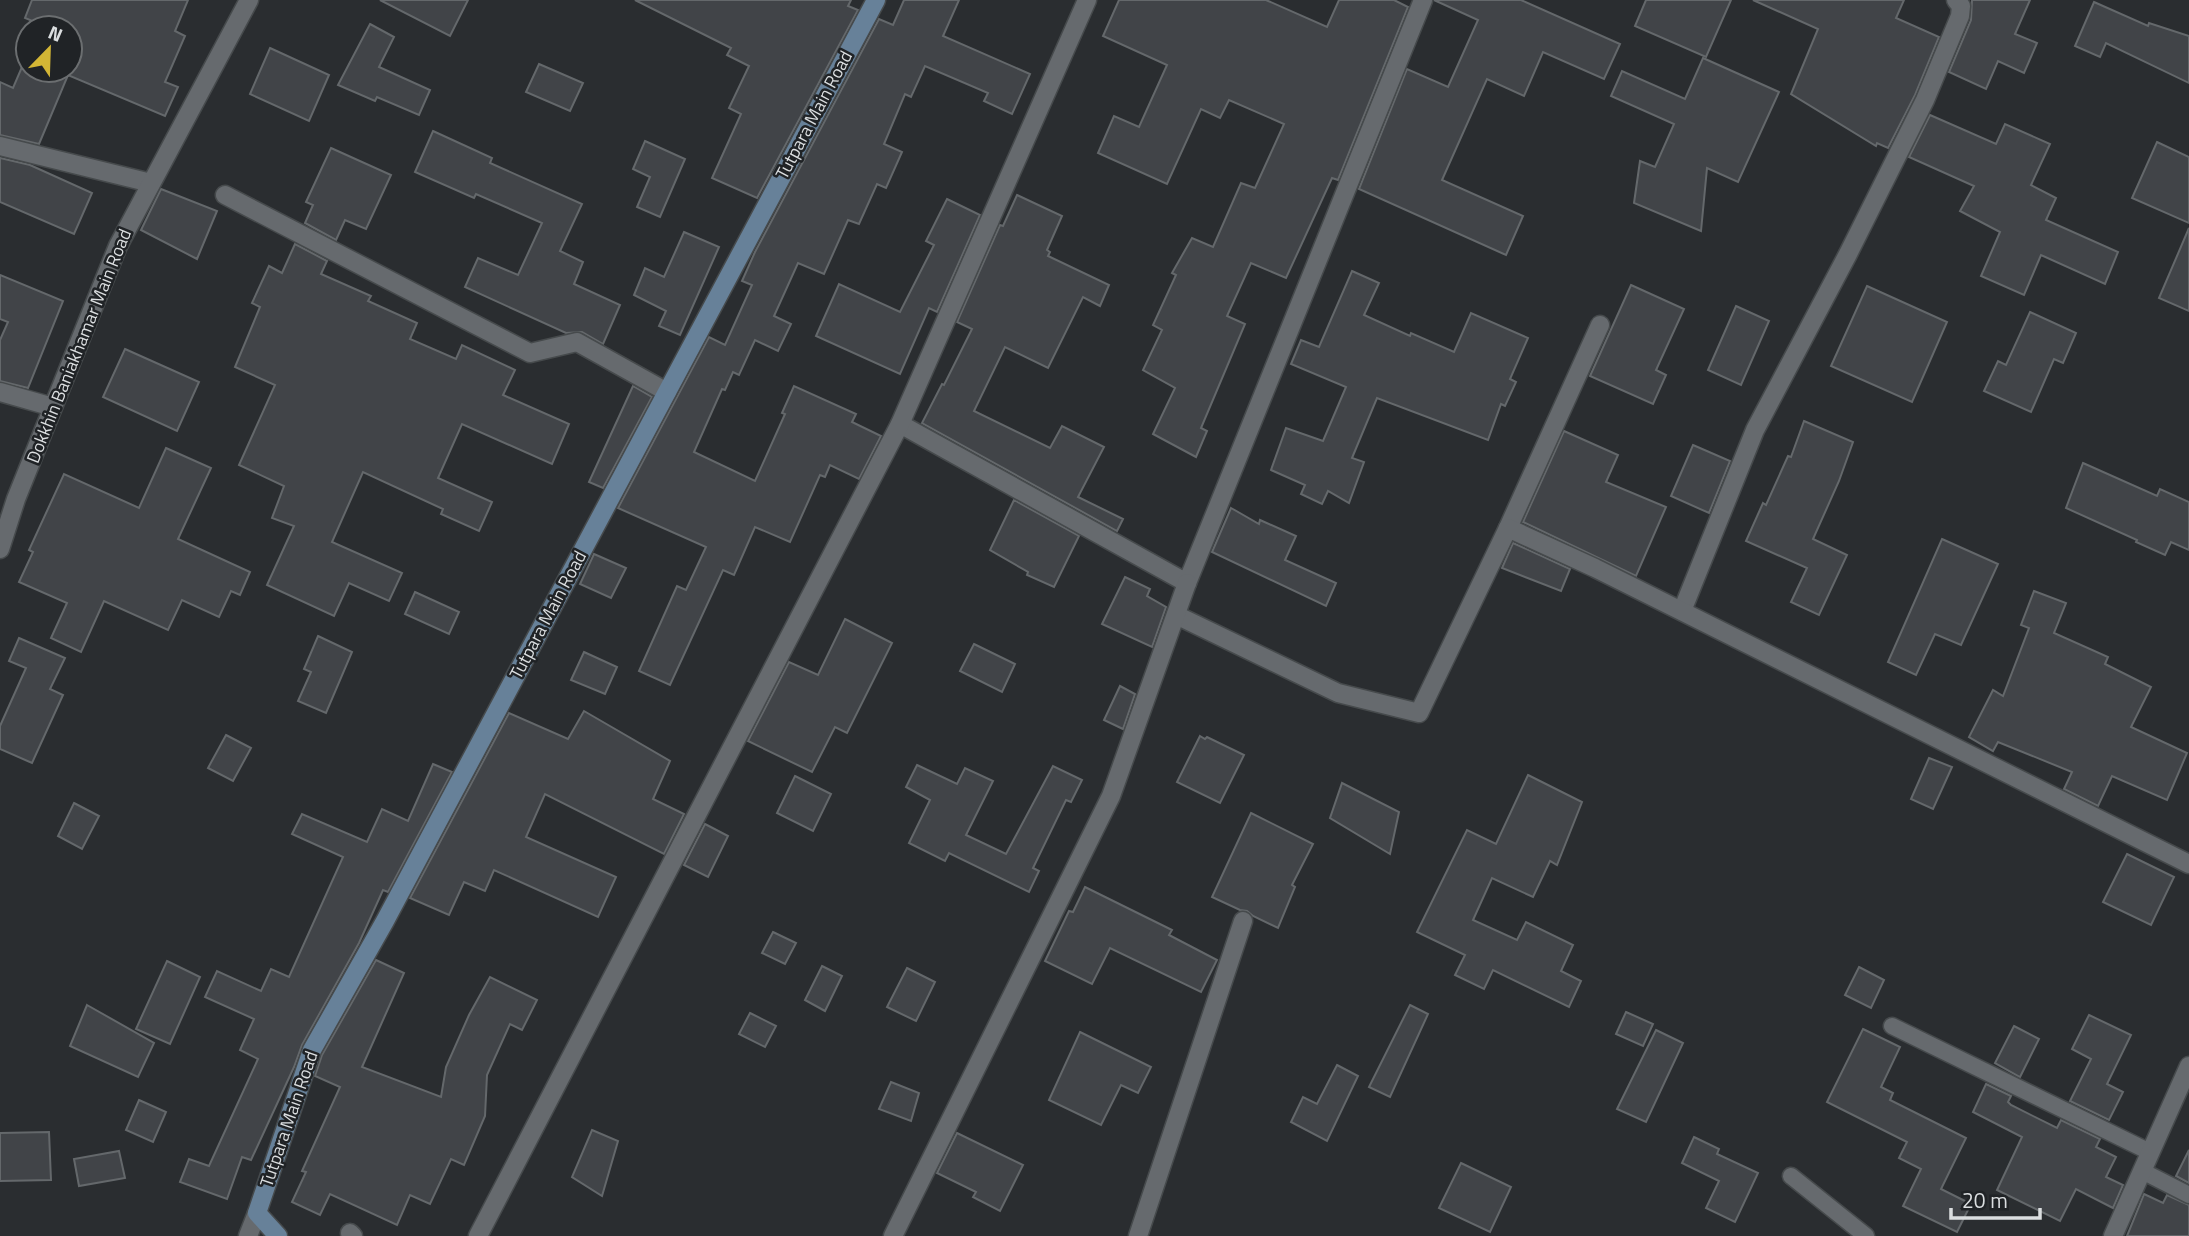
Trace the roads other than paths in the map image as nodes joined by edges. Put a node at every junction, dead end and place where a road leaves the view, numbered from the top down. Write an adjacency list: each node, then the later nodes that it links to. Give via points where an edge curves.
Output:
1 (249, 0): 7 (street, Dokkhin Baniakhamar Main Road)
2 (876, 0): 10 (street, Tutpara Main Road)
3 (1087, 0): 13 (street)
4 (1423, 0): 16 (street)
5 (1956, 0): 17 (street, via 1960,16 1925,100 1755,430)
6 (0, 146): 7 (street)
7 (151, 183): 12 (street, Dokkhin Baniakhamar Main Road, via 118,246)
8 (225, 195): 10 (street, via 530,353 577,342)
9 (1600, 325): 14 (street)
10 (667, 391): 27 (street, Tutpara Main Road, via 312,1050)
11 (0, 392): 12 (street)
12 (53, 407): 15 (street, Dokkhin Baniakhamar Main Road)
13 (900, 424): 16 (street); 30 (street)
14 (1508, 528): 17 (street); 18 (street, via 1419,713 1338,693)
15 (0, 549)
16 (1187, 583): 18 (street)
17 (1682, 611): 19 (street)
18 (1176, 615): 31 (street, via 1111,796)
19 (2189, 864)
20 (1243, 921): 32 (street)
21 (1892, 1026): 23 (lane)
22 (2189, 1066): 23 (street)
23 (2150, 1152): 24 (street)
24 (2142, 1171): 26 (lane); 34 (street)
25 (1791, 1176): 33 (lane)
26 (2189, 1195)
27 (257, 1213): 28 (street); 29 (street)
28 (248, 1236)
29 (278, 1236)
30 (478, 1236)
31 (893, 1236)
32 (1138, 1236)
33 (1866, 1236)
34 (2113, 1236)

